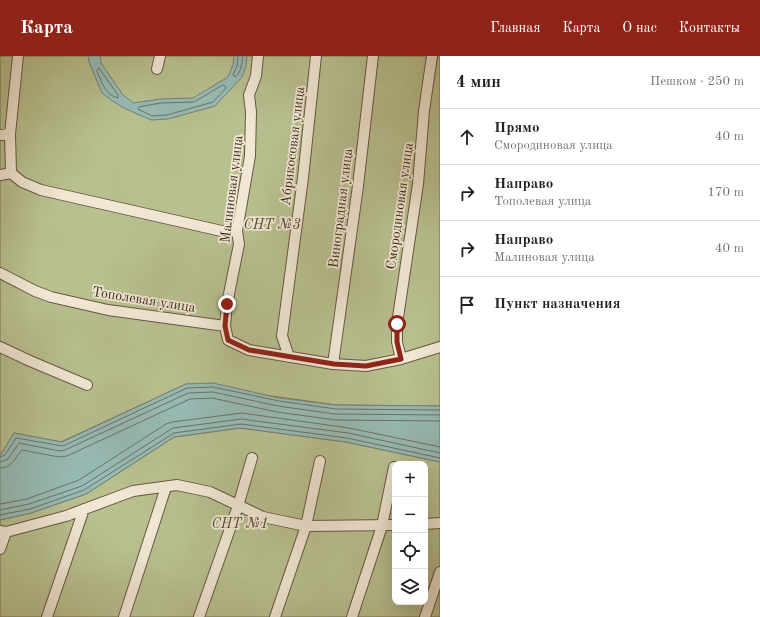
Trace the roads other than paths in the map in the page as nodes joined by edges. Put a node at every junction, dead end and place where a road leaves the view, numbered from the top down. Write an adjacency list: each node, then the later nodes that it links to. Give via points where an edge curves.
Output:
1 (18, 56): 8 (street)
2 (160, 56): 7 (street)
3 (258, 56): 11 (street, Малиновая улица, via 256,76 249,95 250,156)
4 (316, 56): 16 (street, Абрикосовая улица, via 282,336)
5 (372, 56): 18 (street, Виноградная улица, via 358,186)
6 (432, 56): 17 (street, Смородиновая улица, via 418,184 397,324 397,342)
7 (157, 68)
8 (5, 134): 9 (street)
9 (11, 173): 10 (street); 11 (street, via 22,182 41,190 226,232)
10 (0, 175)
11 (237, 231): 13 (street, Малиновая улица, via 239,244)
12 (0, 273): 13 (street, Тополевая улица, via 50,297 108,310)
13 (225, 326): 16 (street, via 228,340 249,350)
14 (0, 347): 19 (street)
15 (440, 347): 17 (street)
16 (289, 356): 18 (street)
17 (401, 359): 18 (street, via 366,366)
18 (334, 364)
19 (87, 385)
20 (252, 458): 24 (street)
21 (320, 461): 29 (street)
22 (392, 477): 30 (street)
23 (166, 487): 24 (street, via 177,485 210,492); 25 (street, via 133,491); 35 (street)
24 (238, 506): 29 (street, via 262,517); 36 (street)
25 (84, 509): 31 (street); 34 (street)
26 (440, 523): 27 (street)
27 (428, 524)
28 (392, 525): 30 (street)
29 (306, 526): 30 (street); 37 (street)
30 (382, 526): 38 (street)
31 (3, 532): 32 (street)
32 (0, 549)
33 (440, 572): 39 (street)
34 (47, 617)
35 (124, 617)
36 (199, 617)
37 (275, 617)
38 (352, 617)
39 (425, 617)

